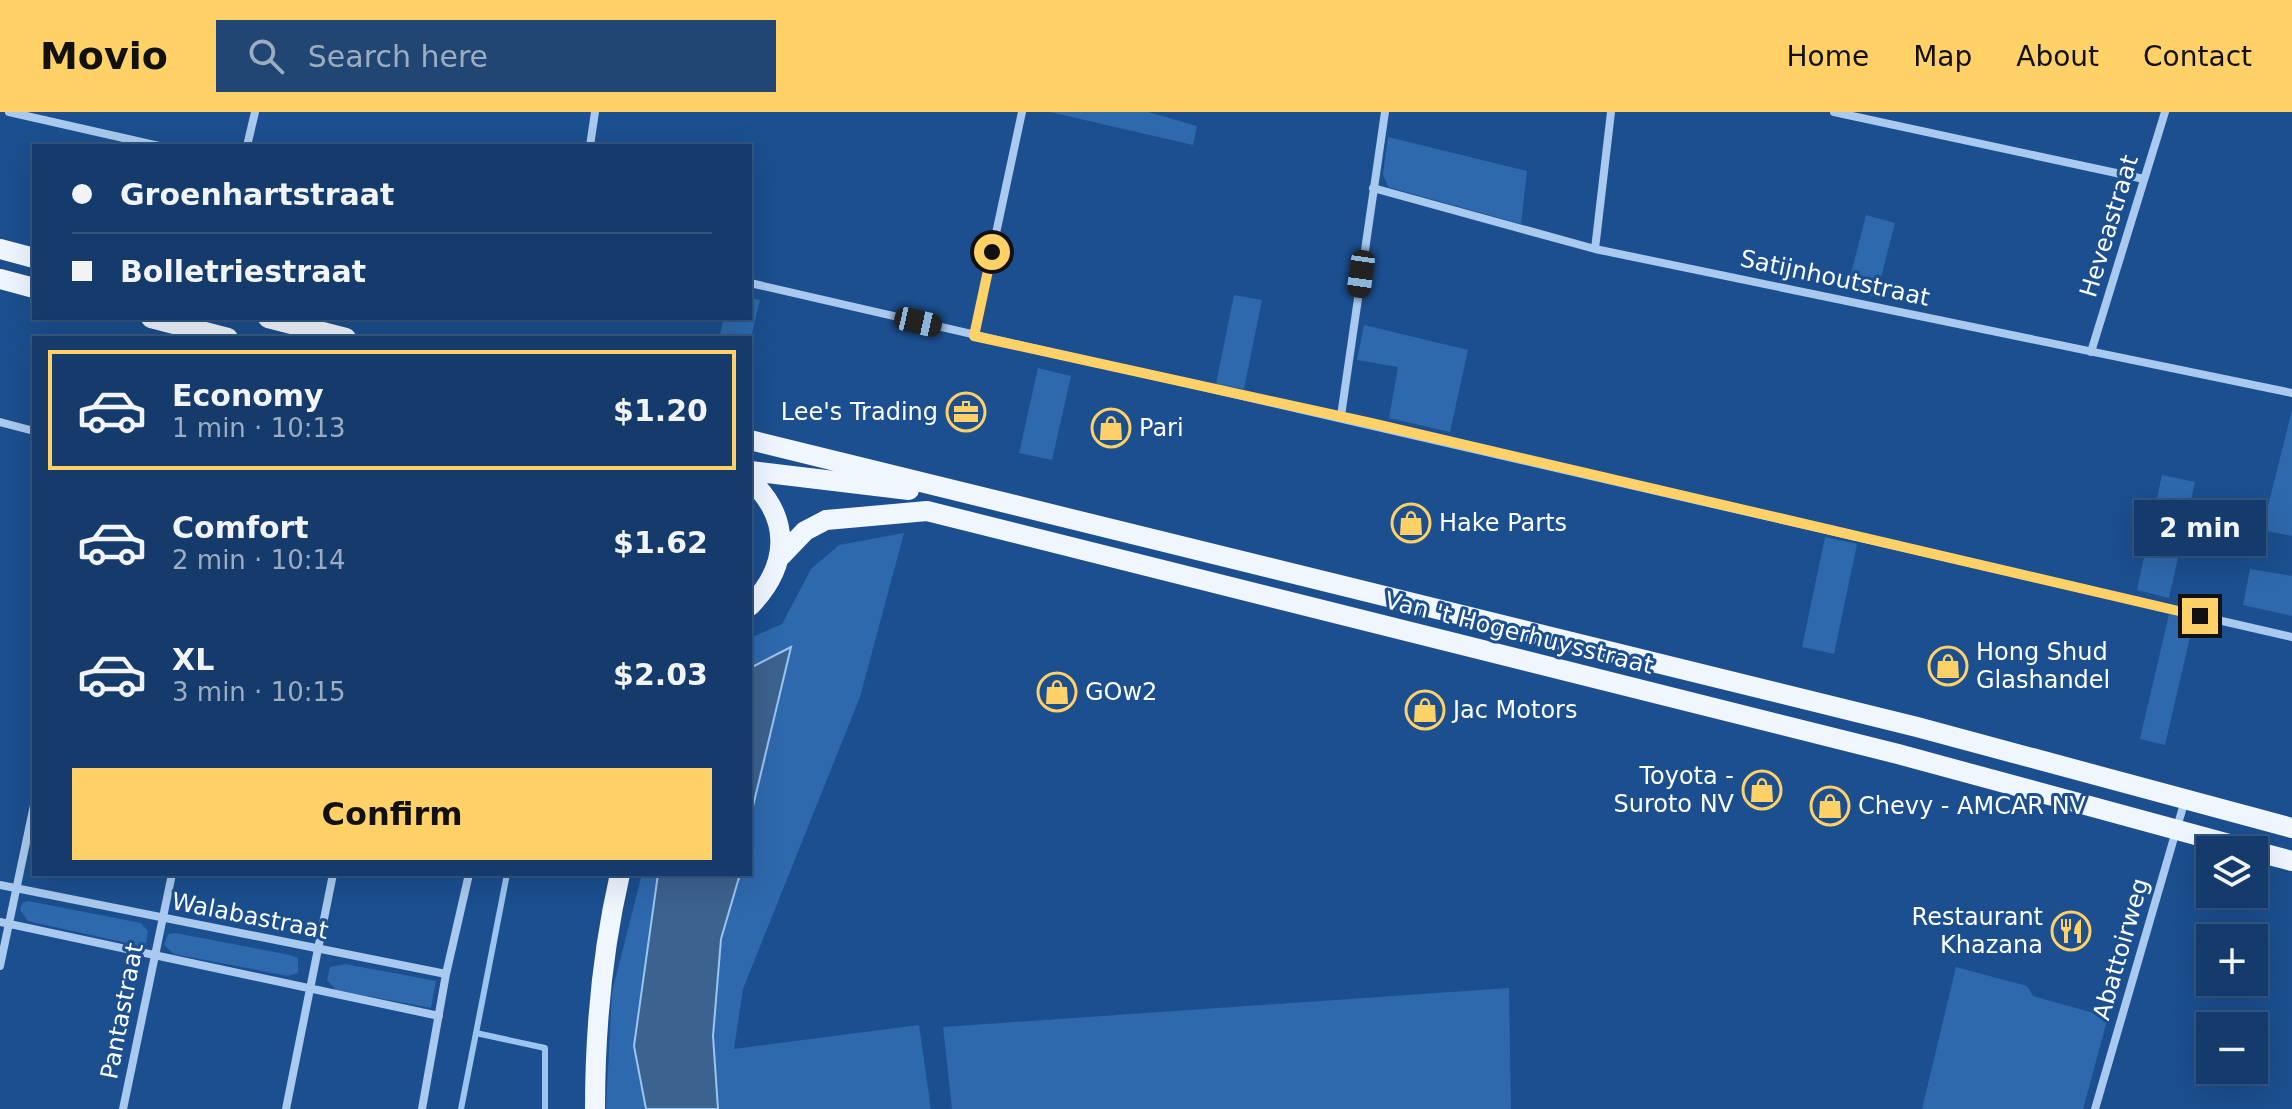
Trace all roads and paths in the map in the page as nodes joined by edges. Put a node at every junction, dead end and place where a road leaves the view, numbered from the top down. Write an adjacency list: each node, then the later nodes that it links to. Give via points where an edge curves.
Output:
1 (9, 112): 9 (street)
2 (255, 112): 10 (street)
3 (595, 112): 11 (street)
4 (1022, 112): 24 (street)
5 (1385, 112): 13 (street)
6 (1611, 112): 15 (street)
7 (1834, 112): 12 (street)
8 (2165, 112): 12 (street, Heveastraat)
9 (150, 144)
10 (247, 144)
11 (590, 144)
12 (2144, 179): 25 (street, Heveastraat)
13 (1373, 188): 15 (street, Satijnhoutstraat); 27 (street)
14 (0, 249): 16 (main road)
15 (1595, 249): 25 (street, Satijnhoutstraat)
16 (32, 257)
17 (0, 279): 19 (main road)
18 (752, 283): 24 (street)
19 (32, 287)
20 (159, 320): 22 (main road)
21 (276, 320): 23 (main road)
22 (220, 336)
23 (338, 336)
24 (974, 336): 27 (street)
25 (2091, 352): 26 (street, Satijnhoutstraat)
26 (2292, 393)
27 (1341, 416): 36 (street)
28 (0, 422): 29 (street)
29 (32, 430)
30 (752, 441): 33 (main road, Van 't Hogerhuysstraat)
31 (752, 471): 33 (main road, Van 't Hogerhuysstraat)
32 (752, 482): 34 (main road, via 771,506)
33 (959, 493): 37 (main road, Van 't Hogerhuysstraat, via 1917,727)
34 (781, 556): 35 (main road); 40 (main road, Van 't Hogerhuysstraat, via 805,531 826,520 927,511 1898,754)
35 (752, 604)
36 (2292, 637)
37 (2185, 800): 39 (main road, Van 't Hogerhuysstraat); 40 (street, Abattoirweg)
38 (32, 815): 49 (street)
39 (2292, 828)
40 (2177, 831): 41 (main road, Van 't Hogerhuysstraat); 62 (street, Abattoirweg)
41 (2197, 836)
42 (2268, 854): 43 (main road, Van 't Hogerhuysstraat)
43 (2292, 861)
44 (172, 876): 50 (street, Pantastraat)
45 (333, 876): 52 (street)
46 (469, 876): 55 (street)
47 (620, 876): 61 (main road, via 595,1028)
48 (0, 885): 49 (street, Walabastraat)
49 (17, 888): 50 (street, Walabastraat); 51 (street)
50 (162, 919): 52 (street, Walabastraat); 53 (street, Pantastraat)
51 (4, 923): 53 (street); 54 (street)
52 (317, 950): 55 (street, Walabastraat); 56 (street)
53 (153, 957): 56 (street); 58 (street, Pantastraat)
54 (0, 966)
55 (446, 974): 57 (street)
56 (309, 991): 57 (street); 59 (street)
57 (439, 1016): 60 (street)
58 (123, 1109)
59 (286, 1109)
60 (422, 1109)
61 (595, 1109)
62 (2095, 1109)

